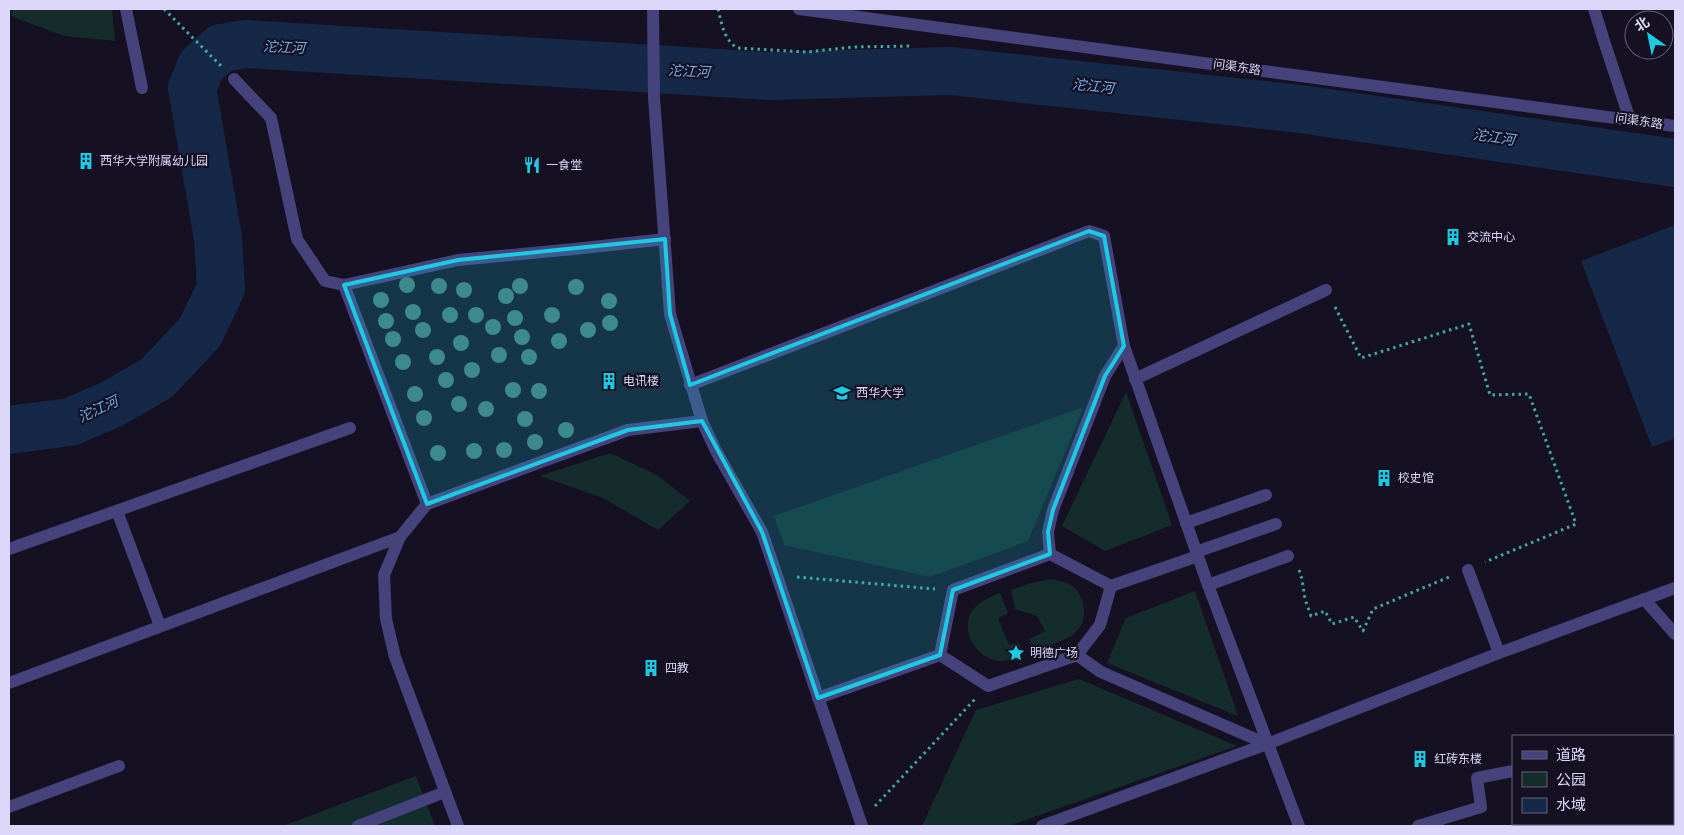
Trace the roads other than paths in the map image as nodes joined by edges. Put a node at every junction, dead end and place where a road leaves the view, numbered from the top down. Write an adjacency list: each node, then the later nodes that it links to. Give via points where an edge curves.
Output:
1 (126, 9): 6 (street)
2 (653, 9): 9 (street, via 654,98)
3 (799, 9): 7 (street, 问渠东路)
4 (1594, 9): 7 (street)
5 (234, 79): 10 (street, via 271,118 296,239 325,281)
6 (142, 88)
7 (1630, 120): 8 (street, 问渠东路)
8 (1675, 126)
9 (665, 239): 10 (street, via 458,260); 14 (street, via 670,314)
10 (344, 286): 18 (street)
11 (1326, 290): 13 (street)
12 (1124, 346): 13 (street); 14 (street, via 1104,236 1089,231); 24 (street, via 1105,376 1053,510 1048,532)
13 (1135, 379): 20 (street)
14 (690, 385): 15 (street)
15 (702, 421): 18 (street, via 628,430); 38 (street, via 762,532)
16 (350, 428): 19 (street)
17 (1266, 495): 20 (street)
18 (428, 504): 22 (street)
19 (117, 510): 23 (street); 32 (street)
20 (1186, 523): 25 (street)
21 (1276, 524): 25 (street)
22 (400, 537): 32 (street); 42 (street, via 384,575 386,619 395,657)
23 (9, 549)
24 (1050, 554): 29 (street); 35 (street, via 953,590)
25 (1197, 554): 28 (street); 29 (street)
26 (1288, 556): 28 (street)
27 (1468, 570): 34 (street)
28 (1208, 585): 39 (street)
29 (1111, 586): 36 (street, via 1100,625)
30 (1675, 588): 31 (street)
31 (1644, 599): 33 (street); 34 (street)
32 (160, 626): 37 (street)
33 (1675, 634)
34 (1499, 653): 39 (street)
35 (940, 654): 36 (street, via 988,686); 38 (street)
36 (1077, 655): 39 (street, via 1101,672)
37 (9, 683)
38 (818, 698): 44 (street)
39 (1267, 744): 47 (street); 48 (street)
40 (119, 766): 43 (street)
41 (1512, 771): 49 (street, via 1477,778 1481,807)
42 (445, 792): 45 (street); 46 (street)
43 (9, 807)
44 (861, 824)
45 (358, 826)
46 (458, 826)
47 (1042, 826)
48 (1299, 826)
49 (1418, 826)

